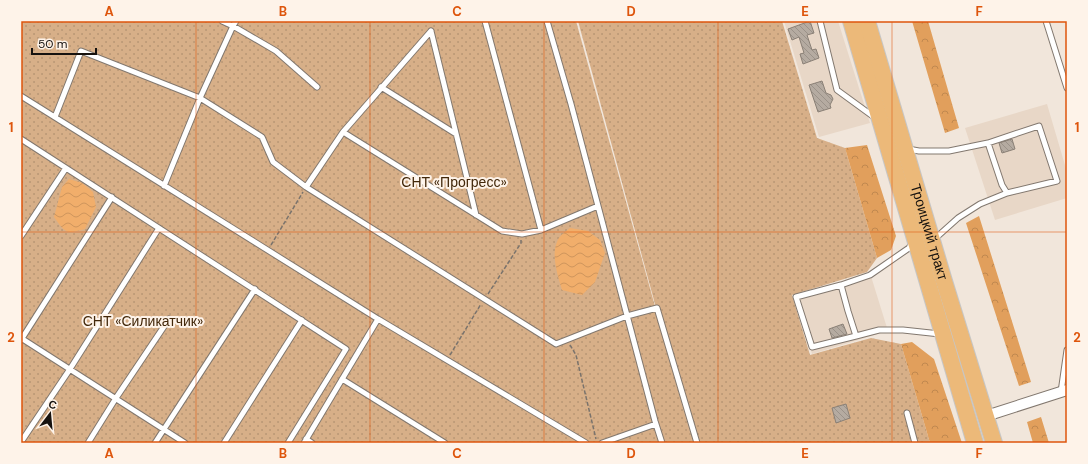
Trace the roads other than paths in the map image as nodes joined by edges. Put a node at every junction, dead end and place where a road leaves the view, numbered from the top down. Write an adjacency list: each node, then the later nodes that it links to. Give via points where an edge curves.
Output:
1 (222, 21): 9 (lane)
2 (236, 21): 9 (lane)
3 (485, 21): 30 (lane)
4 (547, 21): 27 (lane)
5 (820, 21): 16 (lane, via 837,90)
6 (850, 21): 16 (main road, Троицкий тракт)
7 (867, 21): 21 (main road, Троицкий тракт)
8 (1046, 21): 12 (lane)
9 (233, 26): 10 (lane, via 276,51); 14 (lane)
10 (317, 87)
11 (382, 87): 17 (lane); 18 (lane); 18 (lane, via 431,31)
12 (1067, 88)
13 (21, 96): 15 (lane)
14 (200, 98): 15 (lane, via 81,51); 23 (lane); 24 (lane, via 262,137 273,162)
15 (55, 117): 23 (lane)
16 (880, 121): 32 (main road, Троицкий тракт)
17 (343, 132): 24 (lane); 28 (lane)
18 (456, 134): 28 (lane)
19 (21, 139): 22 (lane)
20 (988, 143): 21 (lane, via 949,151 919,151); 25 (lane); 25 (lane, via 1039,126 1057,181)
21 (905, 148): 33 (main road, Троицкий тракт)
22 (66, 168): 26 (lane); 31 (lane)
23 (164, 186): 38 (lane)
24 (306, 188): 36 (lane, via 556,344)
25 (1007, 193): 33 (lane, via 980,204)
26 (112, 197): 29 (lane); 42 (lane)
27 (598, 206): 30 (lane); 36 (lane)
28 (476, 215): 30 (lane, via 502,231 522,234)
29 (159, 228): 35 (lane); 44 (lane)
30 (541, 230)
31 (21, 236)
32 (916, 239): 34 (lane, via 909,248 870,275); 40 (main road, Троицкий тракт)
33 (932, 239): 49 (main road, Троицкий тракт)
34 (841, 285): 41 (lane); 41 (lane, via 796,297 812,347)
35 (255, 289): 39 (lane); 51 (lane)
36 (627, 316): 50 (lane); 64 (lane, via 658,308)
37 (169, 319): 47 (lane)
38 (378, 319): 45 (lane); 61 (lane)
39 (302, 320): 57 (lane); 58 (lane, via 346,349)
40 (943, 334): 41 (lane, via 879,330); 66 (main road, Троицкий тракт)
41 (856, 336)
42 (21, 338): 44 (lane)
43 (1067, 350): 46 (lane)
44 (70, 369): 47 (lane); 53 (lane)
45 (342, 379): 52 (lane); 60 (lane)
46 (1064, 391): 49 (street)
47 (116, 398): 51 (lane); 54 (lane)
48 (907, 413): 65 (lane)
49 (986, 416): 67 (main road, Троицкий тракт)
50 (656, 424): 62 (lane); 63 (lane)
51 (164, 429): 55 (lane); 56 (lane)
52 (305, 441): 59 (lane)
53 (21, 442)
54 (88, 443)
55 (155, 443)
56 (185, 443)
57 (224, 443)
58 (288, 443)
59 (312, 443)
60 (445, 443)
61 (586, 443)
62 (602, 443)
63 (662, 443)
64 (697, 443)
65 (915, 443)
66 (975, 443)
67 (994, 443)

